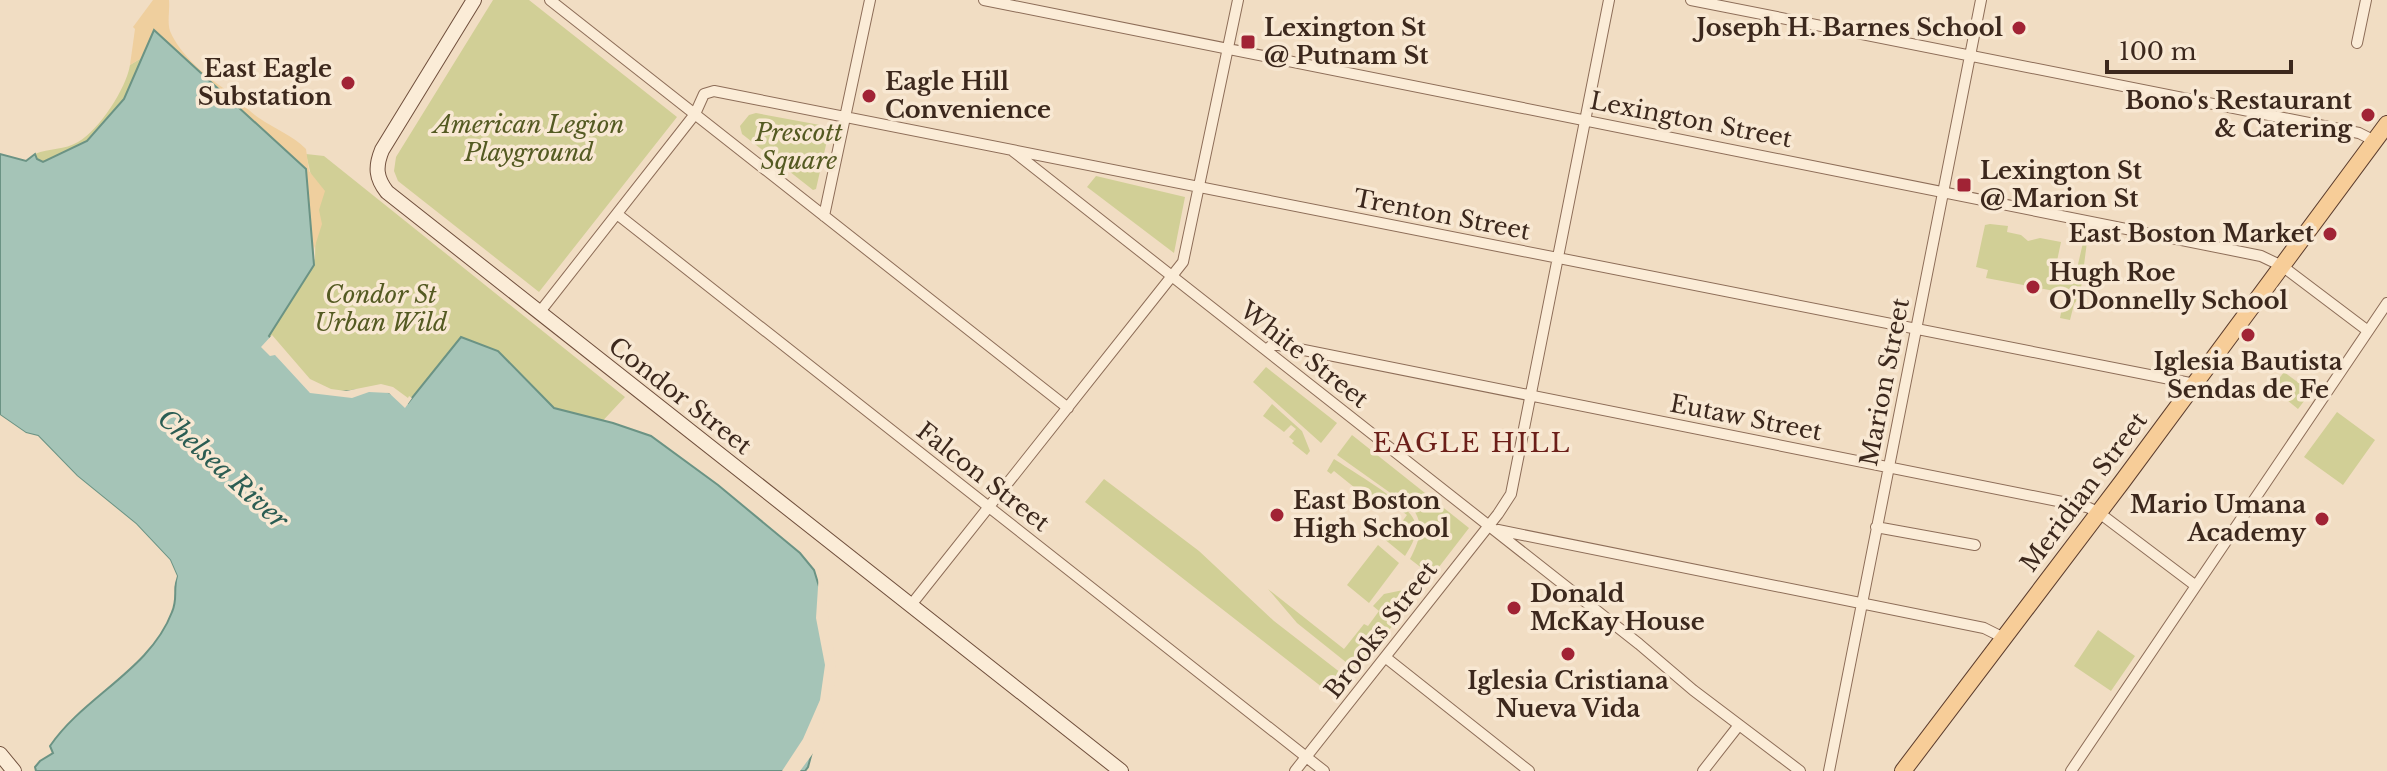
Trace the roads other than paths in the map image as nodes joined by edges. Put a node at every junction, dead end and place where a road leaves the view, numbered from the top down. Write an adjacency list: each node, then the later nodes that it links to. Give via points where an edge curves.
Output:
1 (474, 0): 27 (main road, Condor Street, via 385,146 377,173 391,196)
2 (550, 0): 13 (street)
3 (870, 0): 14 (street)
4 (984, 0): 11 (street, Lexington Street)
5 (1238, 0): 11 (street)
6 (1609, 0): 15 (street, Brooks Street)
7 (1691, 0): 12 (street)
8 (1981, 0): 12 (street, Marion Street)
9 (2366, 0): 10 (street)
10 (2357, 43)
11 (1228, 49): 15 (street, Lexington Street); 19 (street)
12 (1970, 56): 17 (street, via 2359,133); 20 (street, Marion Street)
13 (695, 114): 14 (street, Trenton Street, via 704,94 714,91); 21 (street); 22 (street)
14 (846, 116): 18 (street, Trenton Street); 22 (street)
15 (1586, 120): 20 (street, Lexington Street); 23 (street, Brooks Street)
16 (2387, 124): 17 (main road, Meridian Street)
17 (2375, 141): 24 (main road, Meridian Street)
18 (1009, 148): 19 (street, Trenton Street); 25 (street, White Street)
19 (1199, 186): 23 (street, Trenton Street); 25 (street, via 1183,262)
20 (1943, 191): 24 (street, Lexington Street, via 2261,256); 28 (street, Marion Street)
21 (617, 214): 27 (street); 35 (street, Falcon Street)
22 (824, 216): 33 (street)
23 (1558, 258): 28 (street, Trenton Street); 32 (street, Brooks Street)
24 (2282, 266): 29 (street, Lexington Street); 31 (main road, Meridian Street)
25 (1173, 277): 30 (street, White Street); 33 (street)
26 (2387, 303): 29 (street)
27 (539, 313): 42 (main road, Condor Street)
28 (1916, 329): 31 (street, Trenton Street); 34 (street, Marion Street)
29 (2368, 331): 40 (street)
30 (1266, 350): 32 (street, Eutaw Street, via 1279,345); 37 (street, White Street)
31 (2195, 384): 36 (main road, Meridian Street)
32 (1531, 395): 34 (street, Eutaw Street); 37 (street, Brooks Street, via 1511,494)
33 (1068, 408): 35 (street)
34 (1889, 467): 36 (street, Eutaw Street); 38 (street, Marion Street)
35 (989, 507): 42 (street); 47 (street, Falcon Street)
36 (2098, 512): 40 (street, Eutaw Street); 43 (main road, Meridian Street)
37 (1489, 526): 41 (street); 44 (street, Brooks Street); 45 (street, White Street)
38 (1876, 527): 39 (street); 41 (street, Marion Street)
39 (1975, 545)
40 (2196, 586): 57 (street)
41 (1862, 603): 43 (street, via 1984,628); 55 (street, Marion Street)
42 (911, 605): 49 (main road, Condor Street)
43 (2004, 638): 56 (main road, Meridian Street)
44 (1385, 657): 47 (street, Brooks Street); 52 (street)
45 (1739, 725): 53 (street); 54 (street, White Street)
46 (0, 754): 48 (main road)
47 (1306, 757): 50 (street, Brooks Street); 51 (street, Falcon Street)
48 (14, 771)
49 (1121, 771)
50 (1295, 771)
51 (1324, 771)
52 (1529, 771)
53 (1703, 771)
54 (1800, 771)
55 (1829, 771)
56 (1903, 771)
57 (2071, 771)

